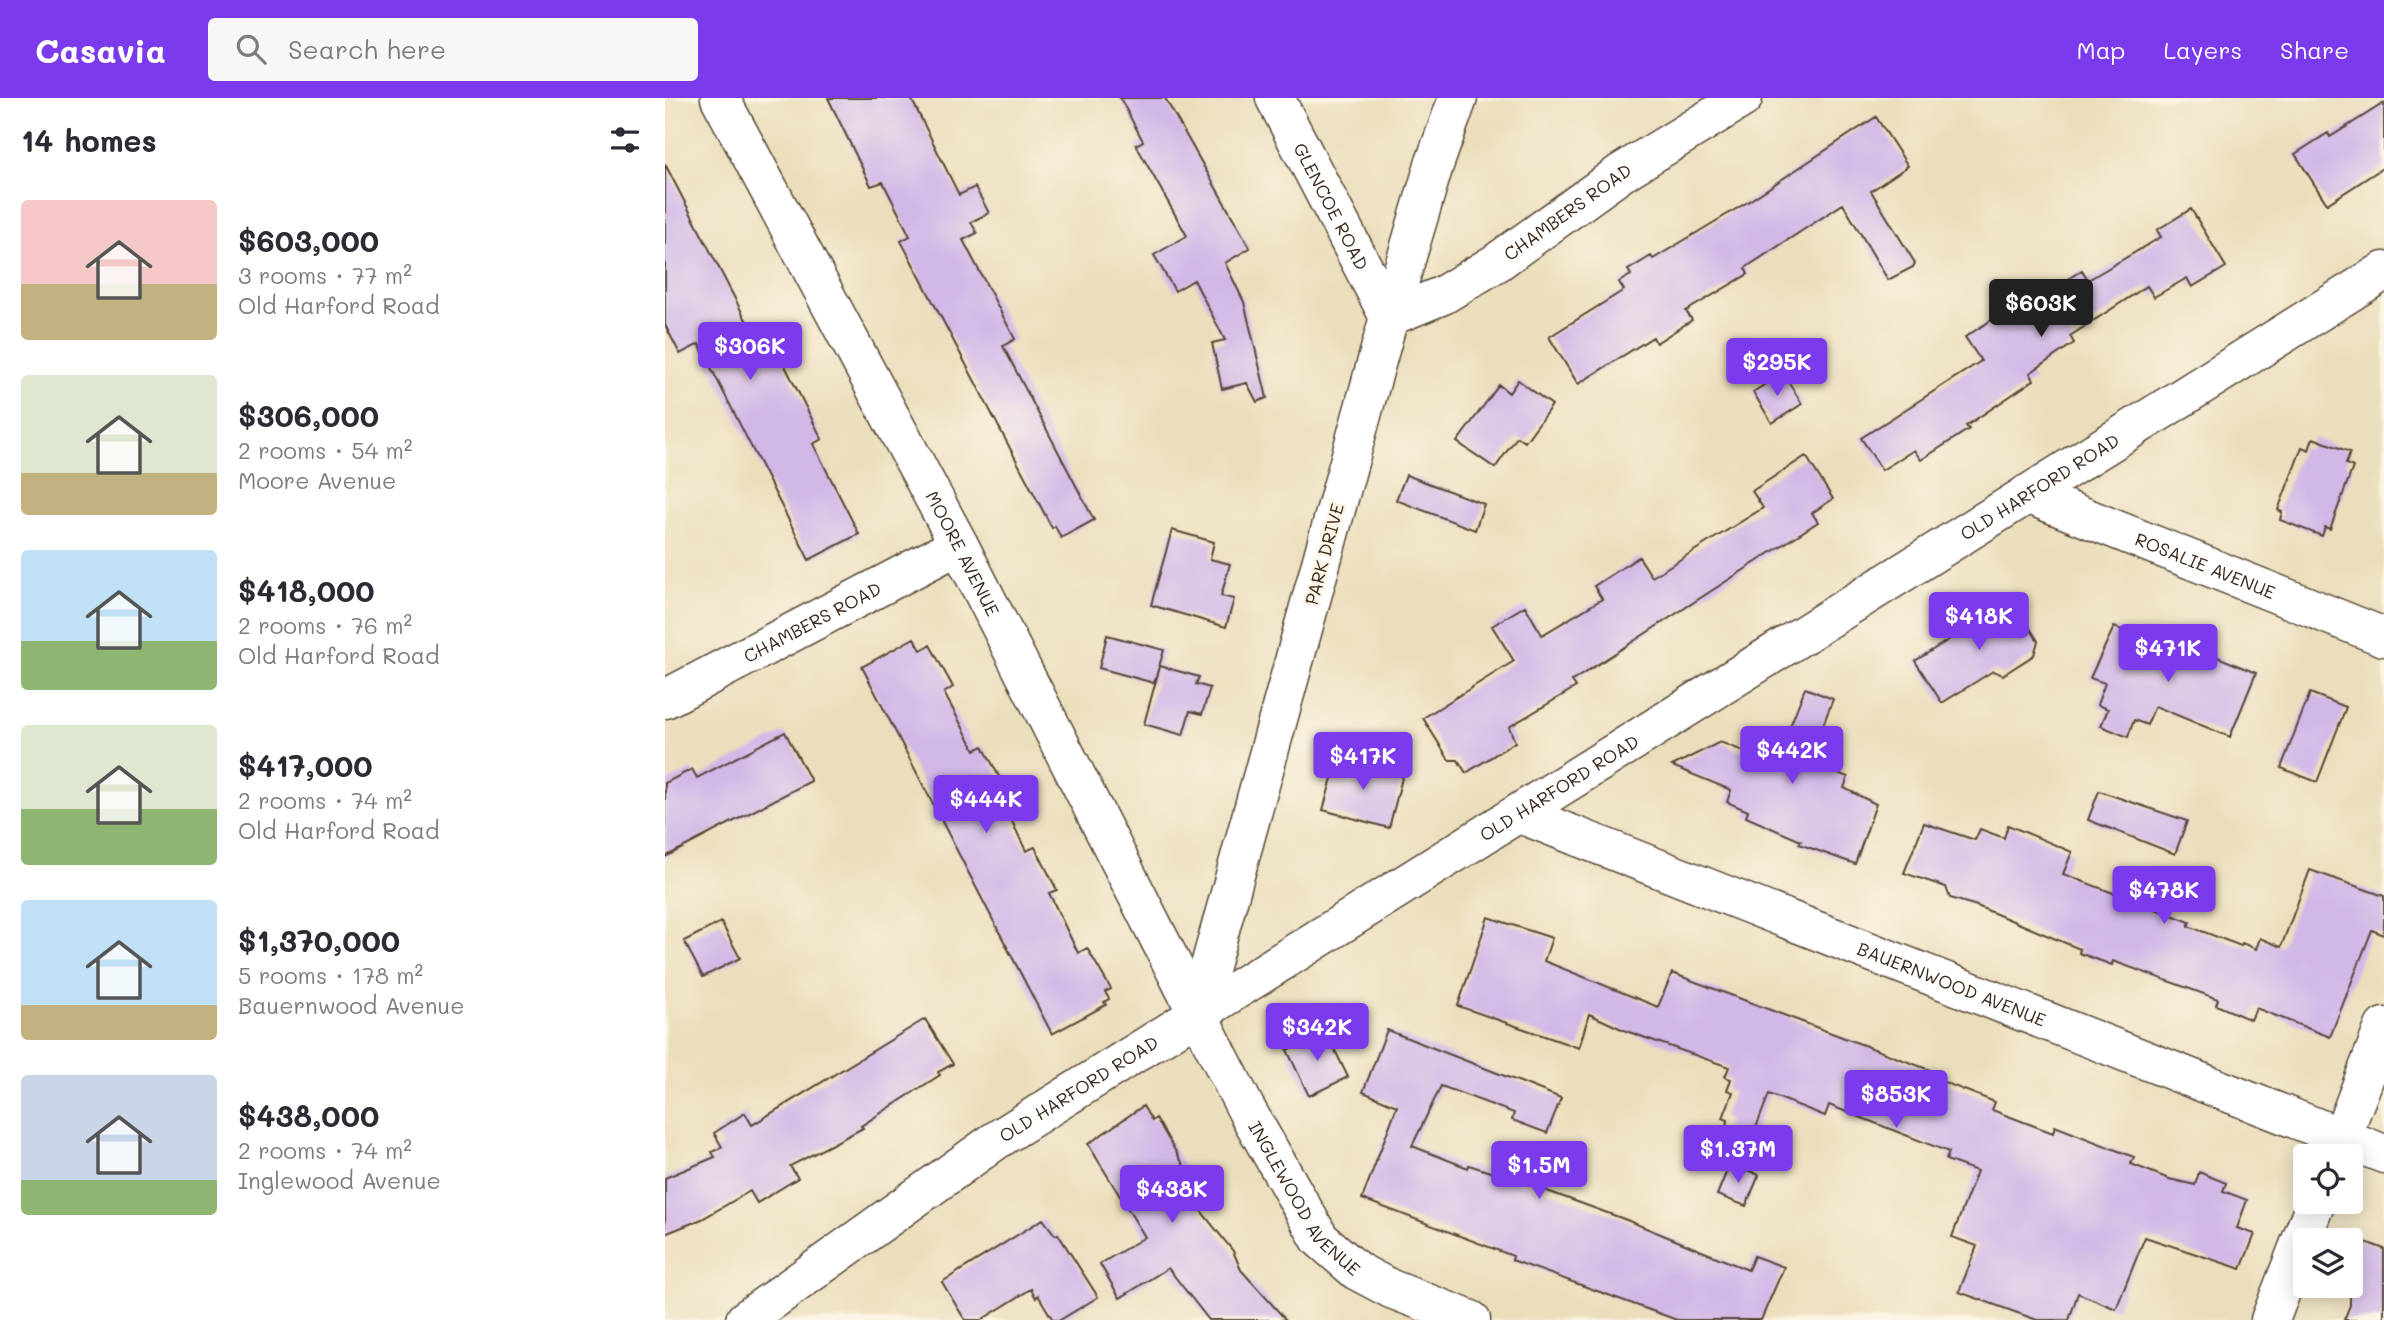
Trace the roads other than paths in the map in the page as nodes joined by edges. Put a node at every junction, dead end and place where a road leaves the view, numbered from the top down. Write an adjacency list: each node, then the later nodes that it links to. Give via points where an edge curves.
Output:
1 (720, 98): 8 (street, MOORE AVENUE)
2 (1275, 98): 6 (street, GLENCOE ROAD)
3 (1458, 98): 6 (street, PARK DRIVE)
4 (1743, 98): 6 (street, CHAMBERS ROAD, via 1621,173 1443,295)
5 (2384, 271): 7 (street, OLD HARFORD ROAD)
6 (1389, 317): 12 (street, PARK DRIVE)
7 (2027, 494): 9 (street, ROSALIE AVENUE); 11 (street, OLD HARFORD ROAD)
8 (959, 545): 10 (street, CHAMBERS ROAD); 12 (street, MOORE AVENUE)
9 (2384, 637)
10 (665, 699)
11 (1520, 814): 12 (street, OLD HARFORD ROAD); 14 (street, BAUERNWOOD AVENUE)
12 (1197, 1013): 19 (street, OLD HARFORD ROAD, via 995,1141); 20 (street, INGLEWOOD AVENUE, via 1321,1239 1369,1277)
13 (2384, 1027): 15 (street)
14 (2331, 1144)
15 (2339, 1144)
16 (2363, 1151): 17 (street, BAUERNWOOD AVENUE)
17 (2384, 1154)
18 (2311, 1214): 21 (street)
19 (745, 1320)
20 (1471, 1320)
21 (2270, 1320)

